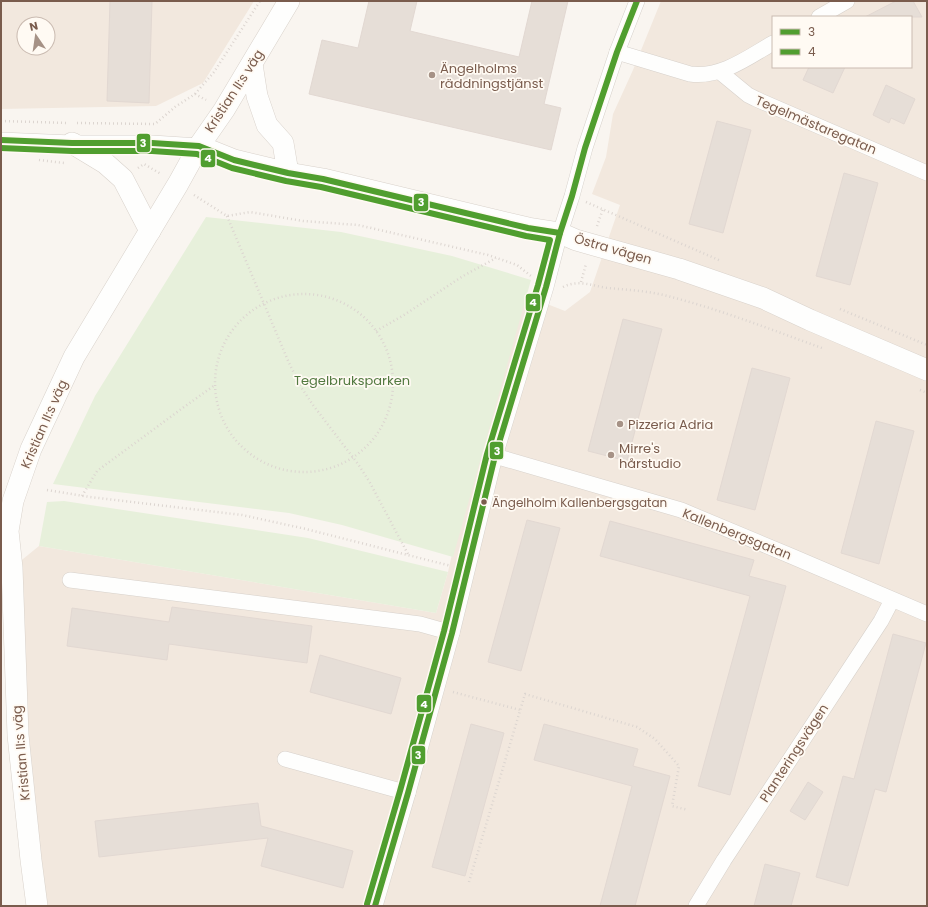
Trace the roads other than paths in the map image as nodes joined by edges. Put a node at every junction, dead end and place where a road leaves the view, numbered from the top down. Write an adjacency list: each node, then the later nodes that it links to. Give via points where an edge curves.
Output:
1 (289, 1): 7 (main road, Kristian II:s väg)
2 (638, 1): 6 (street)
3 (847, 1): 4 (street)
4 (821, 16)
5 (772, 44): 8 (street)
6 (617, 52): 8 (street, via 690,74 709,75); 15 (street, via 596,110)
7 (252, 64): 11 (main road, Kristian II:s väg); 12 (main road, via 257,96 267,124 283,144)
8 (720, 72): 13 (street, Tegelmästaregatan, via 756,99)
9 (1, 140): 10 (street, Östra vägen)
10 (72, 143): 11 (street, Östra vägen); 14 (main road, via 104,163 123,179)
11 (199, 146): 12 (main road, Östra vägen, via 234,160); 14 (main road, Kristian II:s väg)
12 (288, 173): 15 (main road, Östra vägen, via 528,228)
13 (927, 173)
14 (150, 231): 24 (main road, Kristian II:s väg, via 74,356 31,450 13,501 8,531 12,568 18,735)
15 (560, 233): 16 (main road, Östra vägen, via 576,240 679,269 763,298); 17 (street)
16 (927, 370)
17 (495, 456): 19 (street, Kallenbergsgatan, via 681,510); 21 (street)
18 (70, 580): 21 (street, via 420,624)
19 (892, 600): 20 (street, Kallenbergsgatan); 26 (street, Planteringsvägen, via 881,621)
20 (927, 614)
21 (452, 633): 23 (street)
22 (286, 759): 23 (street)
23 (408, 793): 25 (street)
24 (37, 906)
25 (375, 906)
26 (696, 906)

